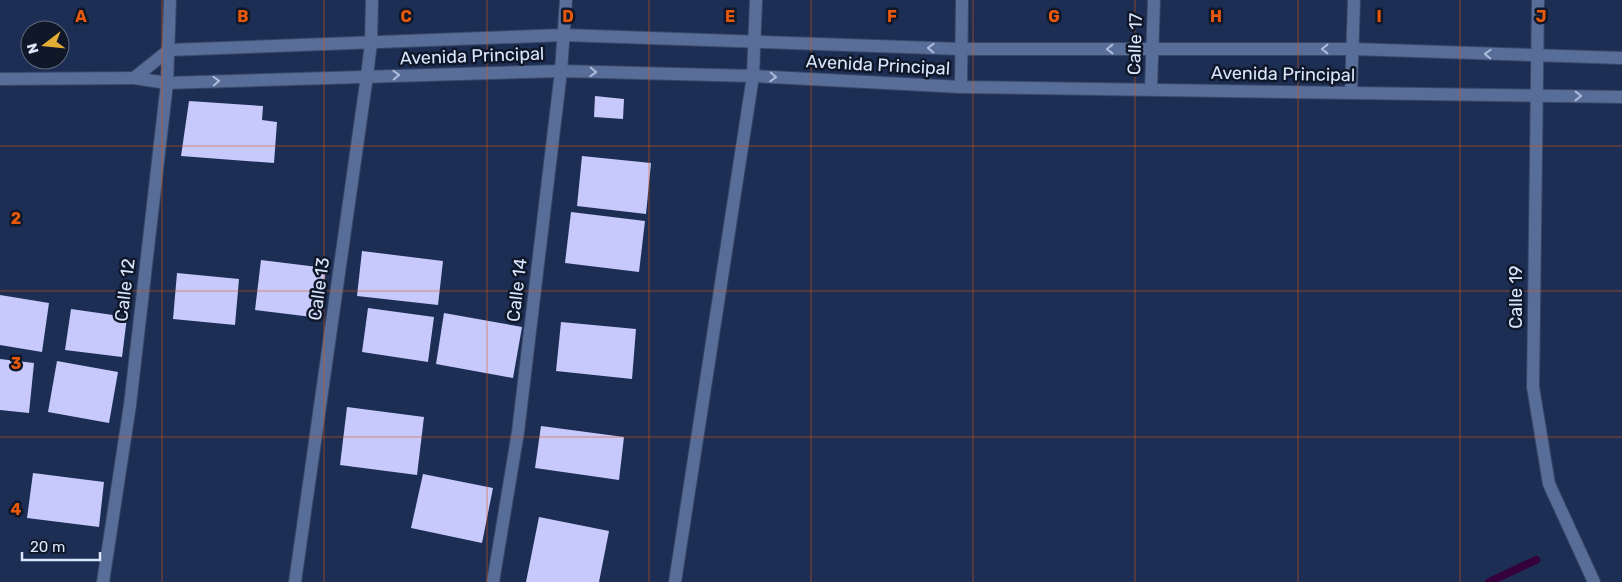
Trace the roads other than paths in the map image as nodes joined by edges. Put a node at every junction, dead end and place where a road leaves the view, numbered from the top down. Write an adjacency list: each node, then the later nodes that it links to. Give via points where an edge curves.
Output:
1 (170, 0): 15 (street, Calle 12)
2 (372, 0): 11 (street, Calle 13)
3 (566, 0): 9 (street, Calle 14)
4 (756, 0): 10 (street)
5 (962, 0): 12 (street)
6 (1154, 0): 13 (street, Calle 17)
7 (1354, 0): 14 (street)
8 (1538, 0): 16 (street, Calle 19)
9 (564, 35): 10 (street, Avenida Principal); 11 (street, Avenida Principal); 18 (street, Calle 14)
10 (754, 41): 12 (street, Avenida Principal, one-way to 10); 20 (street)
11 (371, 42): 15 (street, Avenida Principal); 19 (street, Calle 13)
12 (961, 49): 13 (street, Avenida Principal, one-way to 12); 24 (street)
13 (1153, 49): 14 (street, Avenida Principal, one-way to 13); 25 (street, Calle 17)
14 (1353, 49): 16 (street, Avenida Principal, one-way to 14); 26 (street)
15 (169, 50): 21 (street); 23 (street, Calle 12)
16 (1537, 56): 17 (street, Avenida Principal); 27 (street, Calle 19)
17 (1622, 58)
18 (561, 71): 19 (street, Avenida Principal, one-way to 18); 20 (street, Avenida Principal, one-way to 20); 31 (street, Calle 14, via 518,432)
19 (367, 76): 23 (street, Avenida Principal, one-way to 19); 30 (street, Calle 13)
20 (753, 76): 24 (street, Avenida Principal, one-way to 24); 32 (street)
21 (134, 78): 22 (street, Avenida Principal); 23 (street, Avenida Principal)
22 (0, 79)
23 (167, 83): 29 (street, Calle 12, via 130,405)
24 (962, 87): 25 (street, Avenida Principal)
25 (1151, 90): 26 (street, Avenida Principal)
26 (1351, 93): 27 (street, Avenida Principal)
27 (1535, 95): 28 (street, Avenida Principal, one-way to 28); 33 (street, Calle 19, via 1533,387 1549,484)
28 (1622, 97)
29 (103, 582)
30 (295, 582)
31 (493, 582)
32 (675, 582)
33 (1594, 582)

